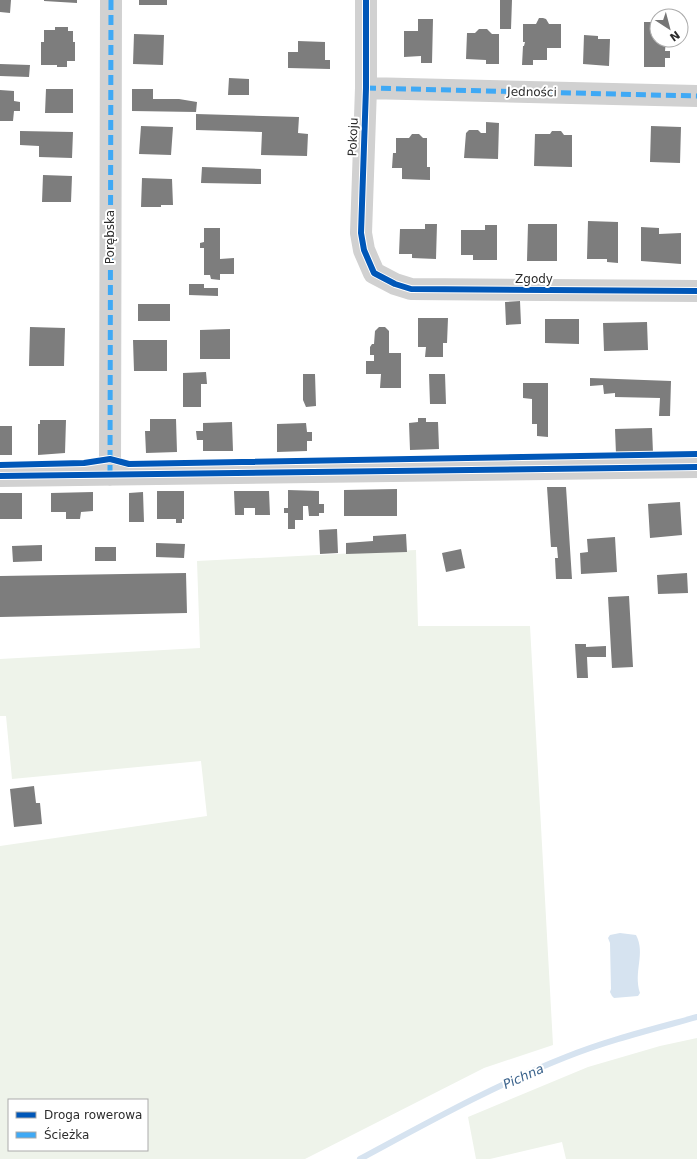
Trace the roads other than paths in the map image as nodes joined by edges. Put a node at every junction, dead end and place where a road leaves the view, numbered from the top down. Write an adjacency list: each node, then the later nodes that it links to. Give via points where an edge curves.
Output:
1 (111, 0): 8 (street, Porębska)
2 (366, 0): 3 (street, Pokoju)
3 (366, 88): 4 (street, Jedności); 5 (street, Pokoju, via 361,233 364,250)
4 (697, 96)
5 (374, 274): 6 (street, Zgody, via 411,289)
6 (697, 291)
7 (697, 466): 8 (street)
8 (110, 475): 9 (street)
9 (0, 476)

